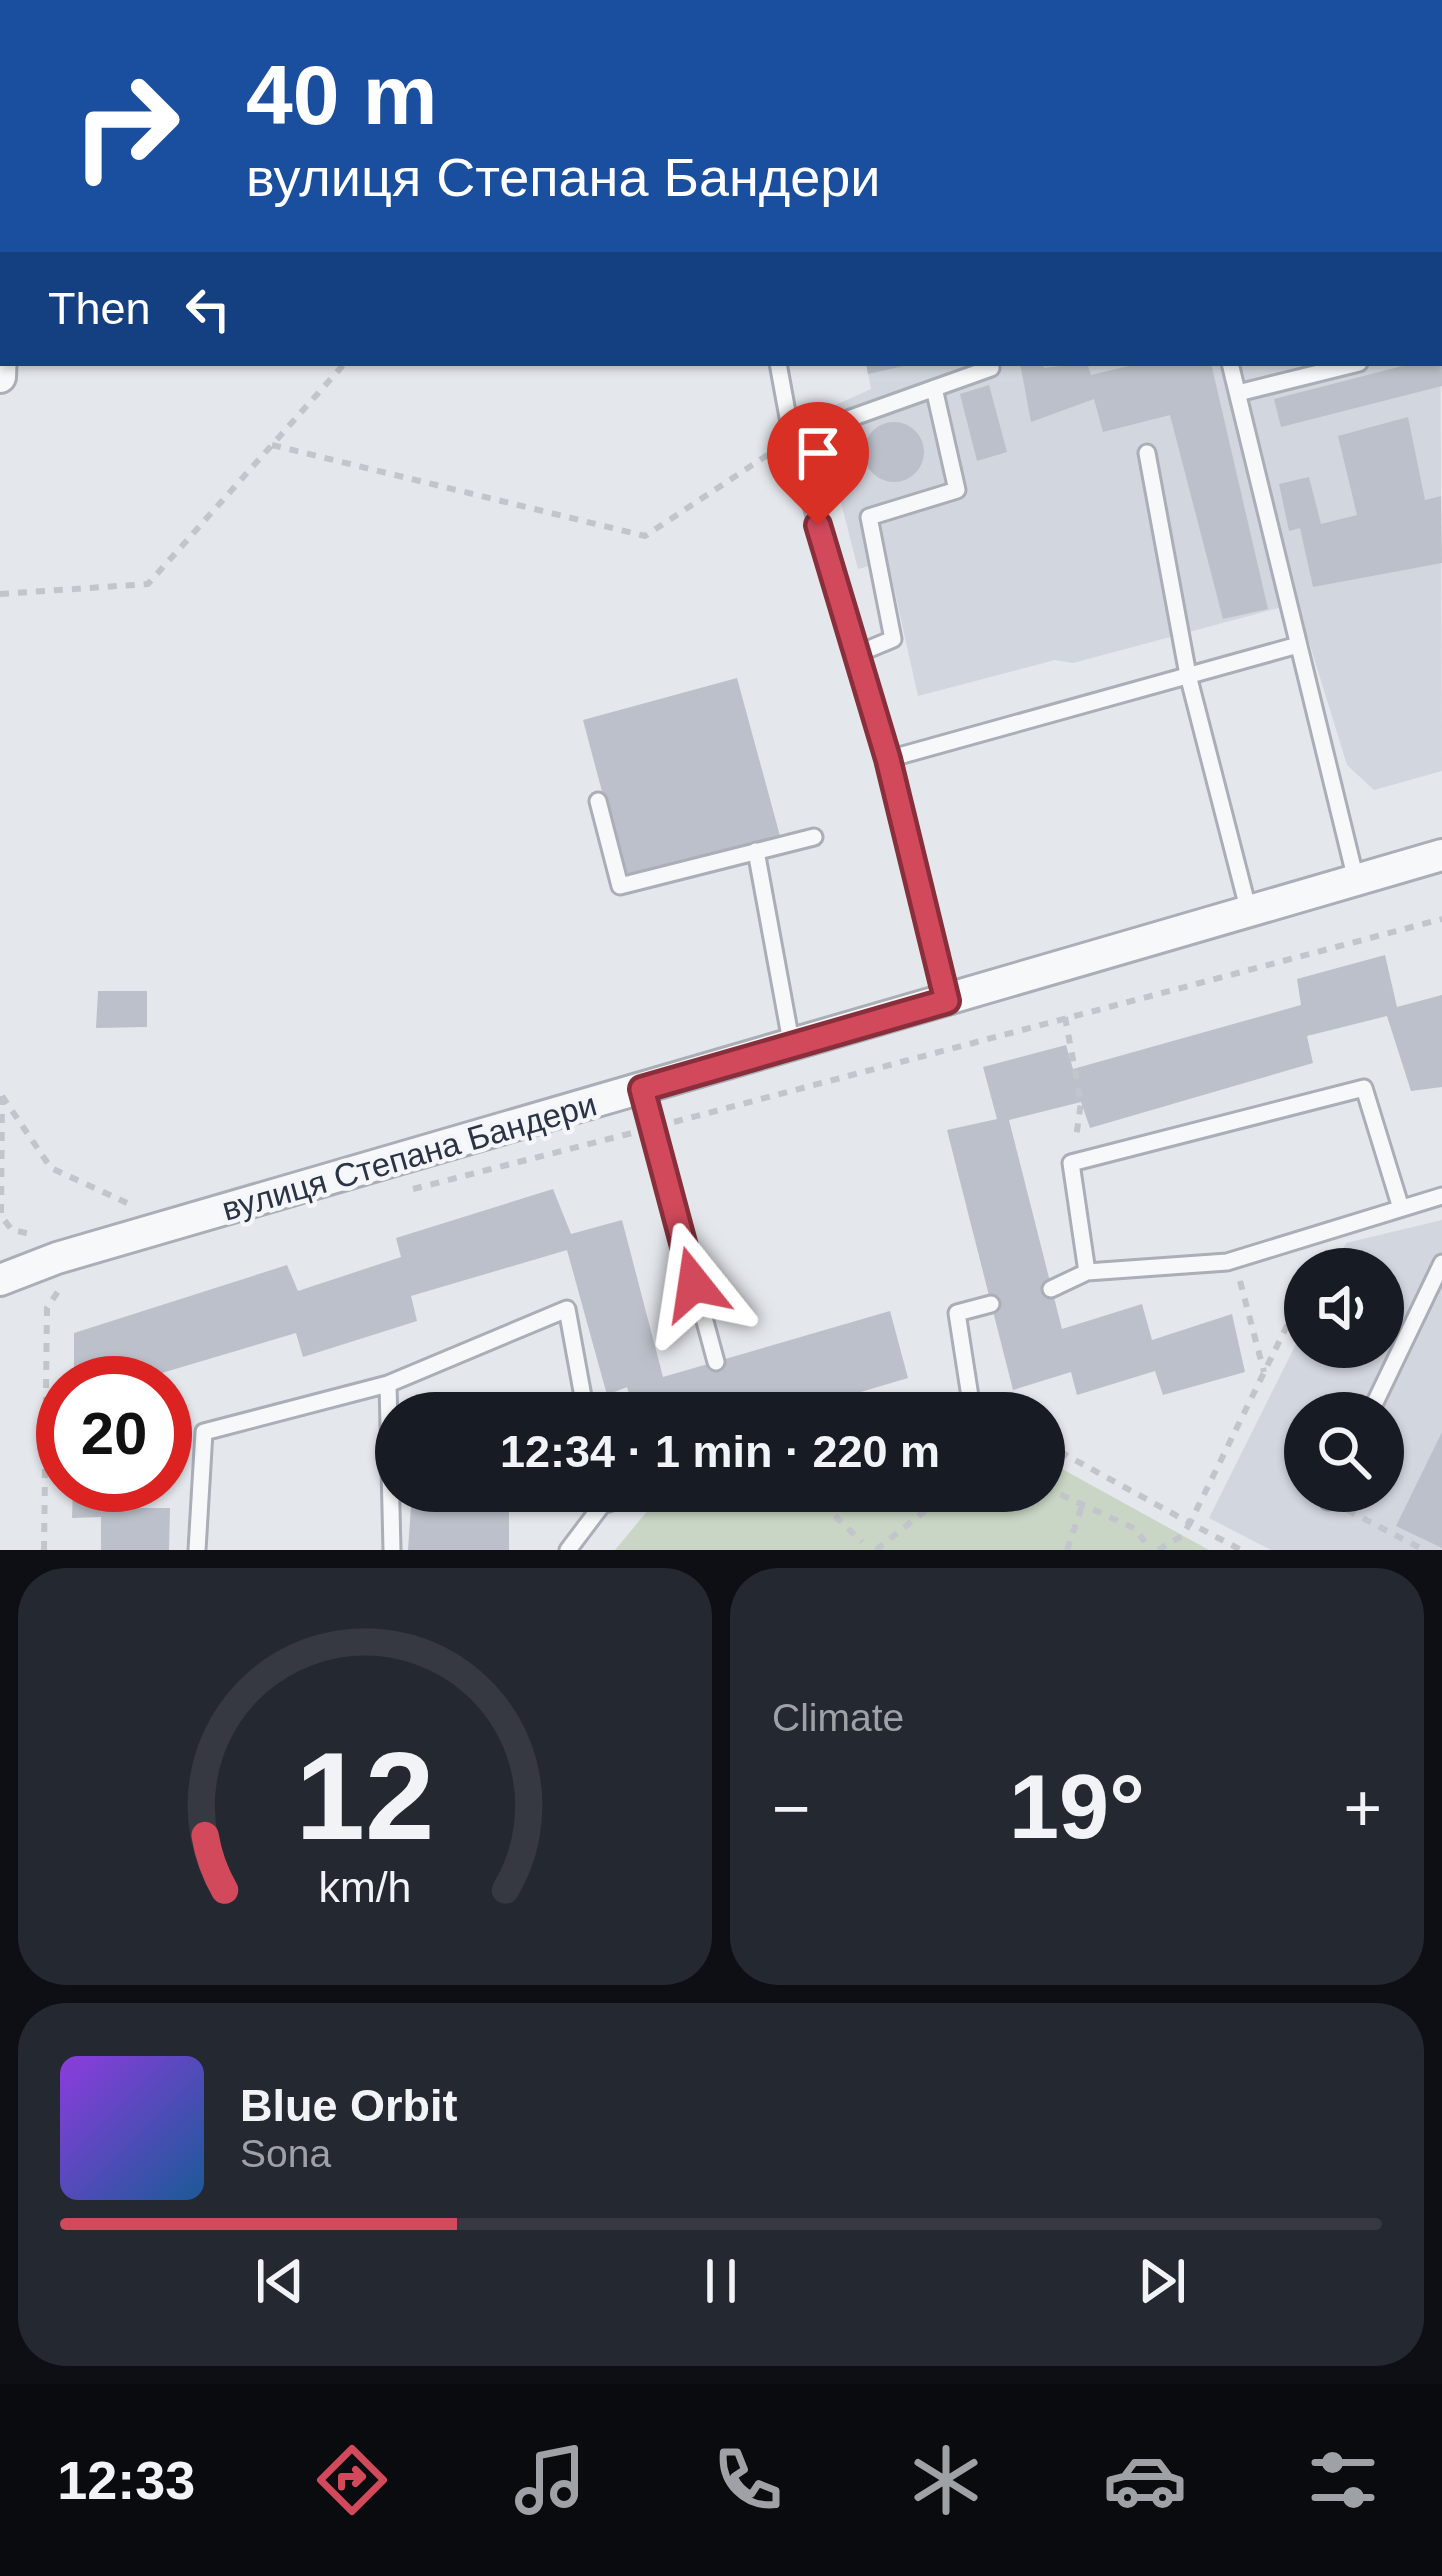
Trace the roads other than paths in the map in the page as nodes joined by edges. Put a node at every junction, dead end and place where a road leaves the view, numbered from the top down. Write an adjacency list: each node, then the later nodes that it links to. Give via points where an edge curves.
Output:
1 (779, 366): 7 (lane)
2 (1231, 366): 6 (lane)
3 (1347, 366): 6 (lane)
4 (991, 368): 5 (lane)
5 (934, 388): 7 (lane); 10 (lane, via 957,490 869,517 893,639)
6 (1238, 393): 9 (lane)
7 (792, 440): 10 (lane)
8 (1147, 453): 11 (lane)
9 (1298, 645): 11 (lane); 17 (lane)
10 (857, 654): 12 (lane)
11 (1188, 675): 12 (lane); 18 (lane)
12 (888, 759): 19 (lane)
13 (598, 801): 15 (lane, via 620,886)
14 (814, 837): 15 (lane)
15 (756, 851): 20 (lane)
16 (1442, 855): 17 (street, вулиця Степана Бандери)
17 (1356, 880): 18 (street, вулиця Степана Бандери)
18 (1249, 912): 19 (street, вулиця Степана Бандери)
19 (947, 1001): 20 (street, вулиця Степана Бандери)
20 (792, 1047): 21 (street, вулиця Степана Бандери)
21 (642, 1089): 26 (street, вулиця Степана Бандери); 29 (lane)
22 (1442, 1196): 23 (lane)
23 (1400, 1205): 25 (lane, via 1234,1260); 25 (lane, via 1364,1088 1071,1163)
24 (1442, 1263): 33 (lane)
25 (1087, 1272): 27 (lane)
26 (0, 1280)
27 (1052, 1289)
28 (991, 1304): 32 (lane, via 957,1312)
29 (716, 1362)
30 (388, 1384): 31 (lane, via 567,1309); 35 (lane, via 204,1432); 36 (lane)
31 (582, 1392)
32 (969, 1392)
33 (1380, 1392)
34 (592, 1512): 37 (lane)
35 (196, 1550)
36 (392, 1550)
37 (568, 1550)

